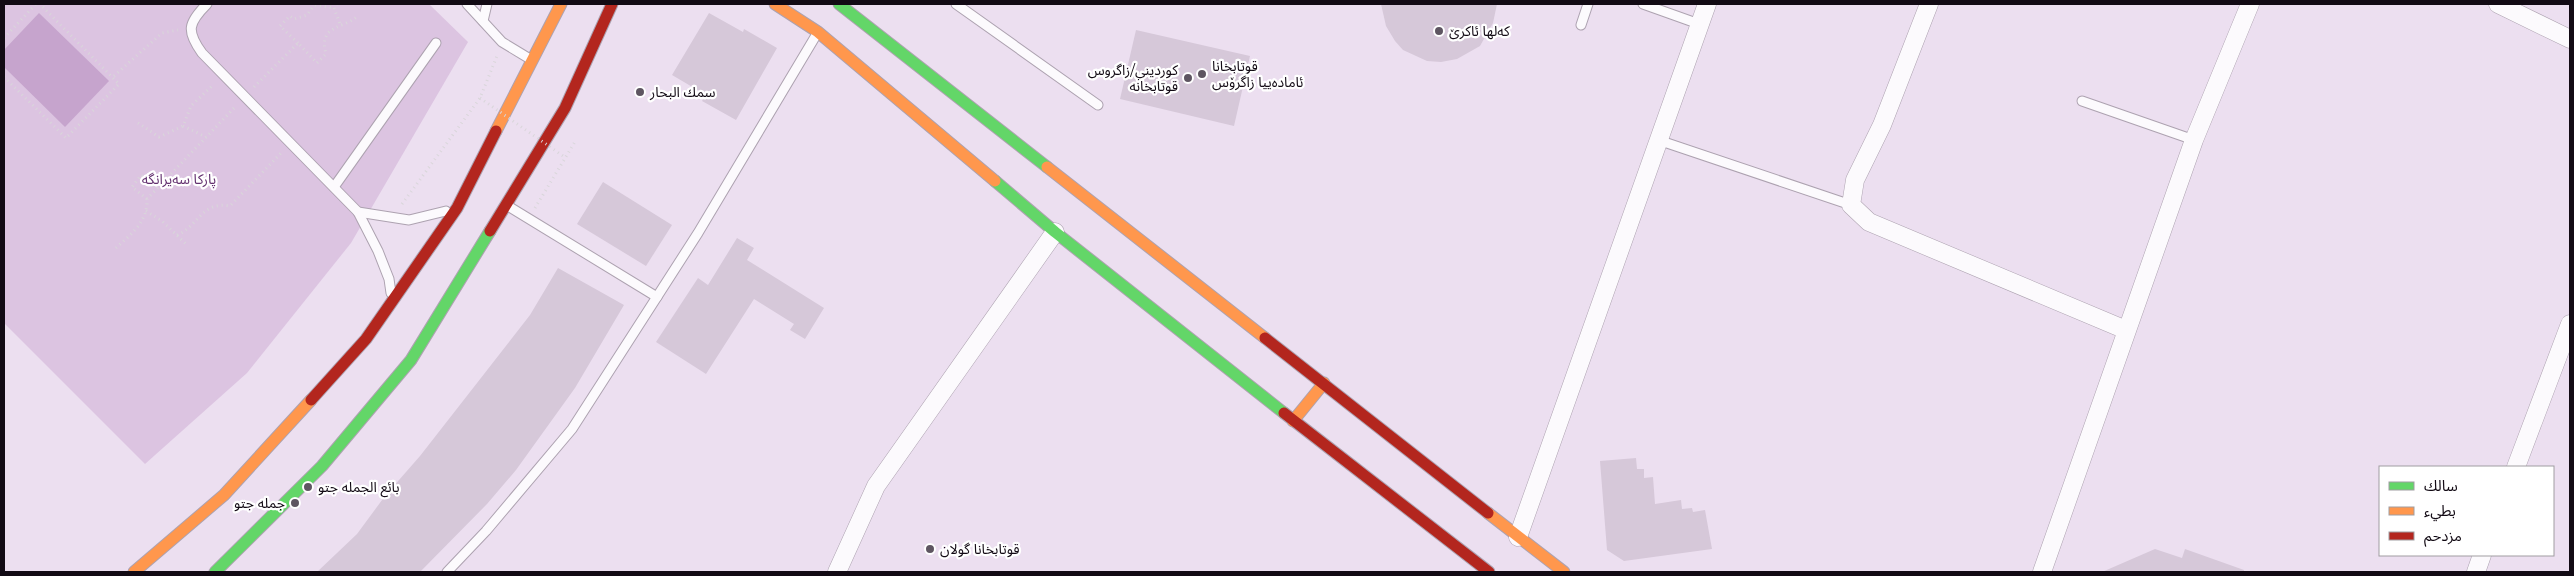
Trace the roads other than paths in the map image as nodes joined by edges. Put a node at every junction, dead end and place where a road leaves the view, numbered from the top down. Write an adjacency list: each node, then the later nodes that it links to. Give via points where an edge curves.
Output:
1 (207, 4): 27 (lane, via 196,14 190,37)
2 (467, 4): 15 (lane)
3 (487, 4): 15 (lane)
4 (561, 4): 22 (main road)
5 (612, 4): 28 (main road, via 565,108)
6 (776, 4): 19 (main road)
7 (956, 4): 24 (lane)
8 (1588, 4): 18 (lane)
9 (1643, 4): 17 (lane)
10 (1707, 4): 17 (street)
11 (1930, 4): 29 (street, via 1882,125 1855,180)
12 (2250, 4): 26 (street)
13 (2498, 4): 20 (street)
14 (842, 5): 37 (main road)
15 (483, 21): 22 (lane, via 502,42)
16 (537, 24): 22 (main road)
17 (1699, 24): 25 (street)
18 (1581, 25)
19 (818, 32): 32 (main road); 33 (lane)
20 (2570, 39)
21 (436, 43): 27 (lane)
22 (531, 59): 30 (main road)
23 (2082, 101): 26 (lane)
24 (1098, 105)
25 (1658, 140): 29 (lane); 40 (street)
26 (2194, 140): 36 (street)
27 (334, 187): 31 (lane)
28 (505, 205): 33 (lane); 43 (main road, via 410,360 322,466)
29 (1851, 205): 36 (street, via 1869,222)
30 (457, 208): 31 (lane, via 409,220); 34 (main road)
31 (358, 212): 34 (lane, via 389,279)
32 (1055, 232): 38 (main road); 45 (street, via 876,486)
33 (657, 297): 44 (lane, via 572,429)
34 (392, 301): 42 (main road, via 366,339 330,381 224,494)
35 (2570, 324): 39 (street)
36 (2126, 330): 48 (street)
37 (1324, 383): 38 (main road); 40 (main road)
38 (1293, 421): 46 (main road)
39 (2516, 466)
40 (1518, 537): 47 (main road)
41 (2482, 556): 49 (street)
42 (134, 572)
43 (215, 572)
44 (447, 572)
45 (837, 572)
46 (1488, 572)
47 (1564, 572)
48 (2042, 572)
49 (2476, 572)

